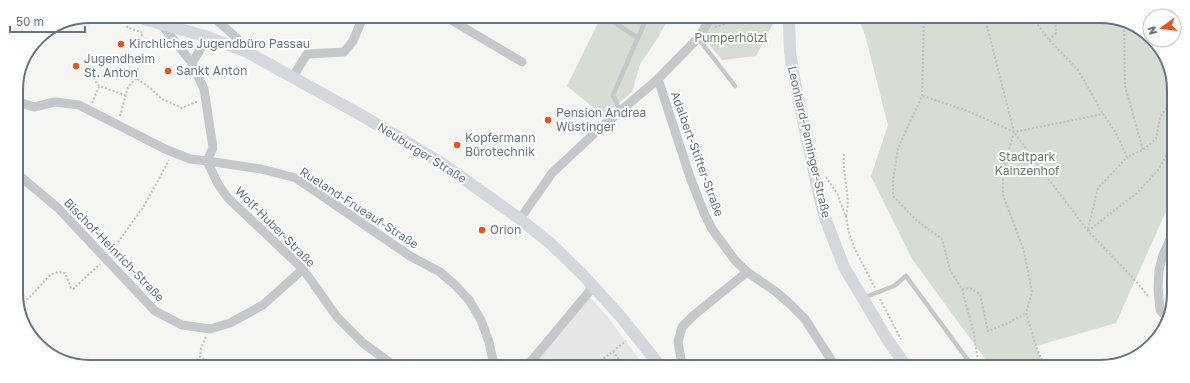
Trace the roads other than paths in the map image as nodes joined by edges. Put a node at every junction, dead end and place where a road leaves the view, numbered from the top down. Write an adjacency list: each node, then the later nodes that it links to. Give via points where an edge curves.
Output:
1 (164, 23): 15 (street)
2 (169, 23): 10 (street, Neuburger Straße)
3 (220, 23): 13 (street, via 239,40)
4 (360, 23): 16 (street, via 353,41 344,52 307,54)
5 (456, 23): 14 (street)
6 (615, 23): 11 (lane)
7 (644, 23): 11 (lane)
8 (708, 23): 12 (street)
9 (789, 23): 28 (street, Leonhard-Paminger-Straße, via 794,78 825,218 844,267)
10 (208, 37): 13 (street, Neuburger Straße); 15 (street)
11 (638, 38): 20 (lane, via 613,95)
12 (698, 38): 17 (street); 18 (lane)
13 (247, 52): 16 (street, Neuburger Straße)
14 (522, 62)
15 (192, 63): 21 (street, via 204,89 207,105 213,148)
16 (292, 78): 23 (street, Neuburger Straße, via 443,164)
17 (658, 79): 20 (street); 26 (street, Adalbert-Stifter-Straße, via 704,213 721,242)
18 (735, 86)
19 (23, 103): 21 (street, via 34,107 55,102 79,105 165,149 190,159)
20 (620, 111): 23 (street, via 552,173)
21 (207, 161): 25 (street, Wolf-Huber-Straße, via 228,198); 31 (street, Rueland-Frueauf-Straße, via 261,169 296,178 410,256 440,272 469,300 481,320)
22 (23, 179): 25 (street, Bischof-Heinrich-Straße, via 58,208 103,262 155,311 182,325 210,329 230,323 263,305)
23 (520, 219): 27 (street, Neuburger Straße, via 550,243)
24 (1167, 246): 29 (street, via 1159,270 1158,287 1160,310)
25 (303, 269): 30 (street, Wolf-Huber-Straße, via 337,317 363,343)
26 (747, 272): 34 (street, via 682,328 678,337); 35 (street, Adalbert-Stifter-Straße, via 775,291 805,319)
27 (594, 286): 32 (street); 33 (street, Neuburger Straße)
28 (863, 298): 36 (street, Leonhard-Paminger-Straße); 37 (lane, via 894,286 906,276)
29 (1164, 314)
30 (386, 360)
31 (493, 360)
32 (533, 360)
33 (655, 360)
34 (681, 360)
35 (831, 360)
36 (902, 360)
37 (968, 360)

